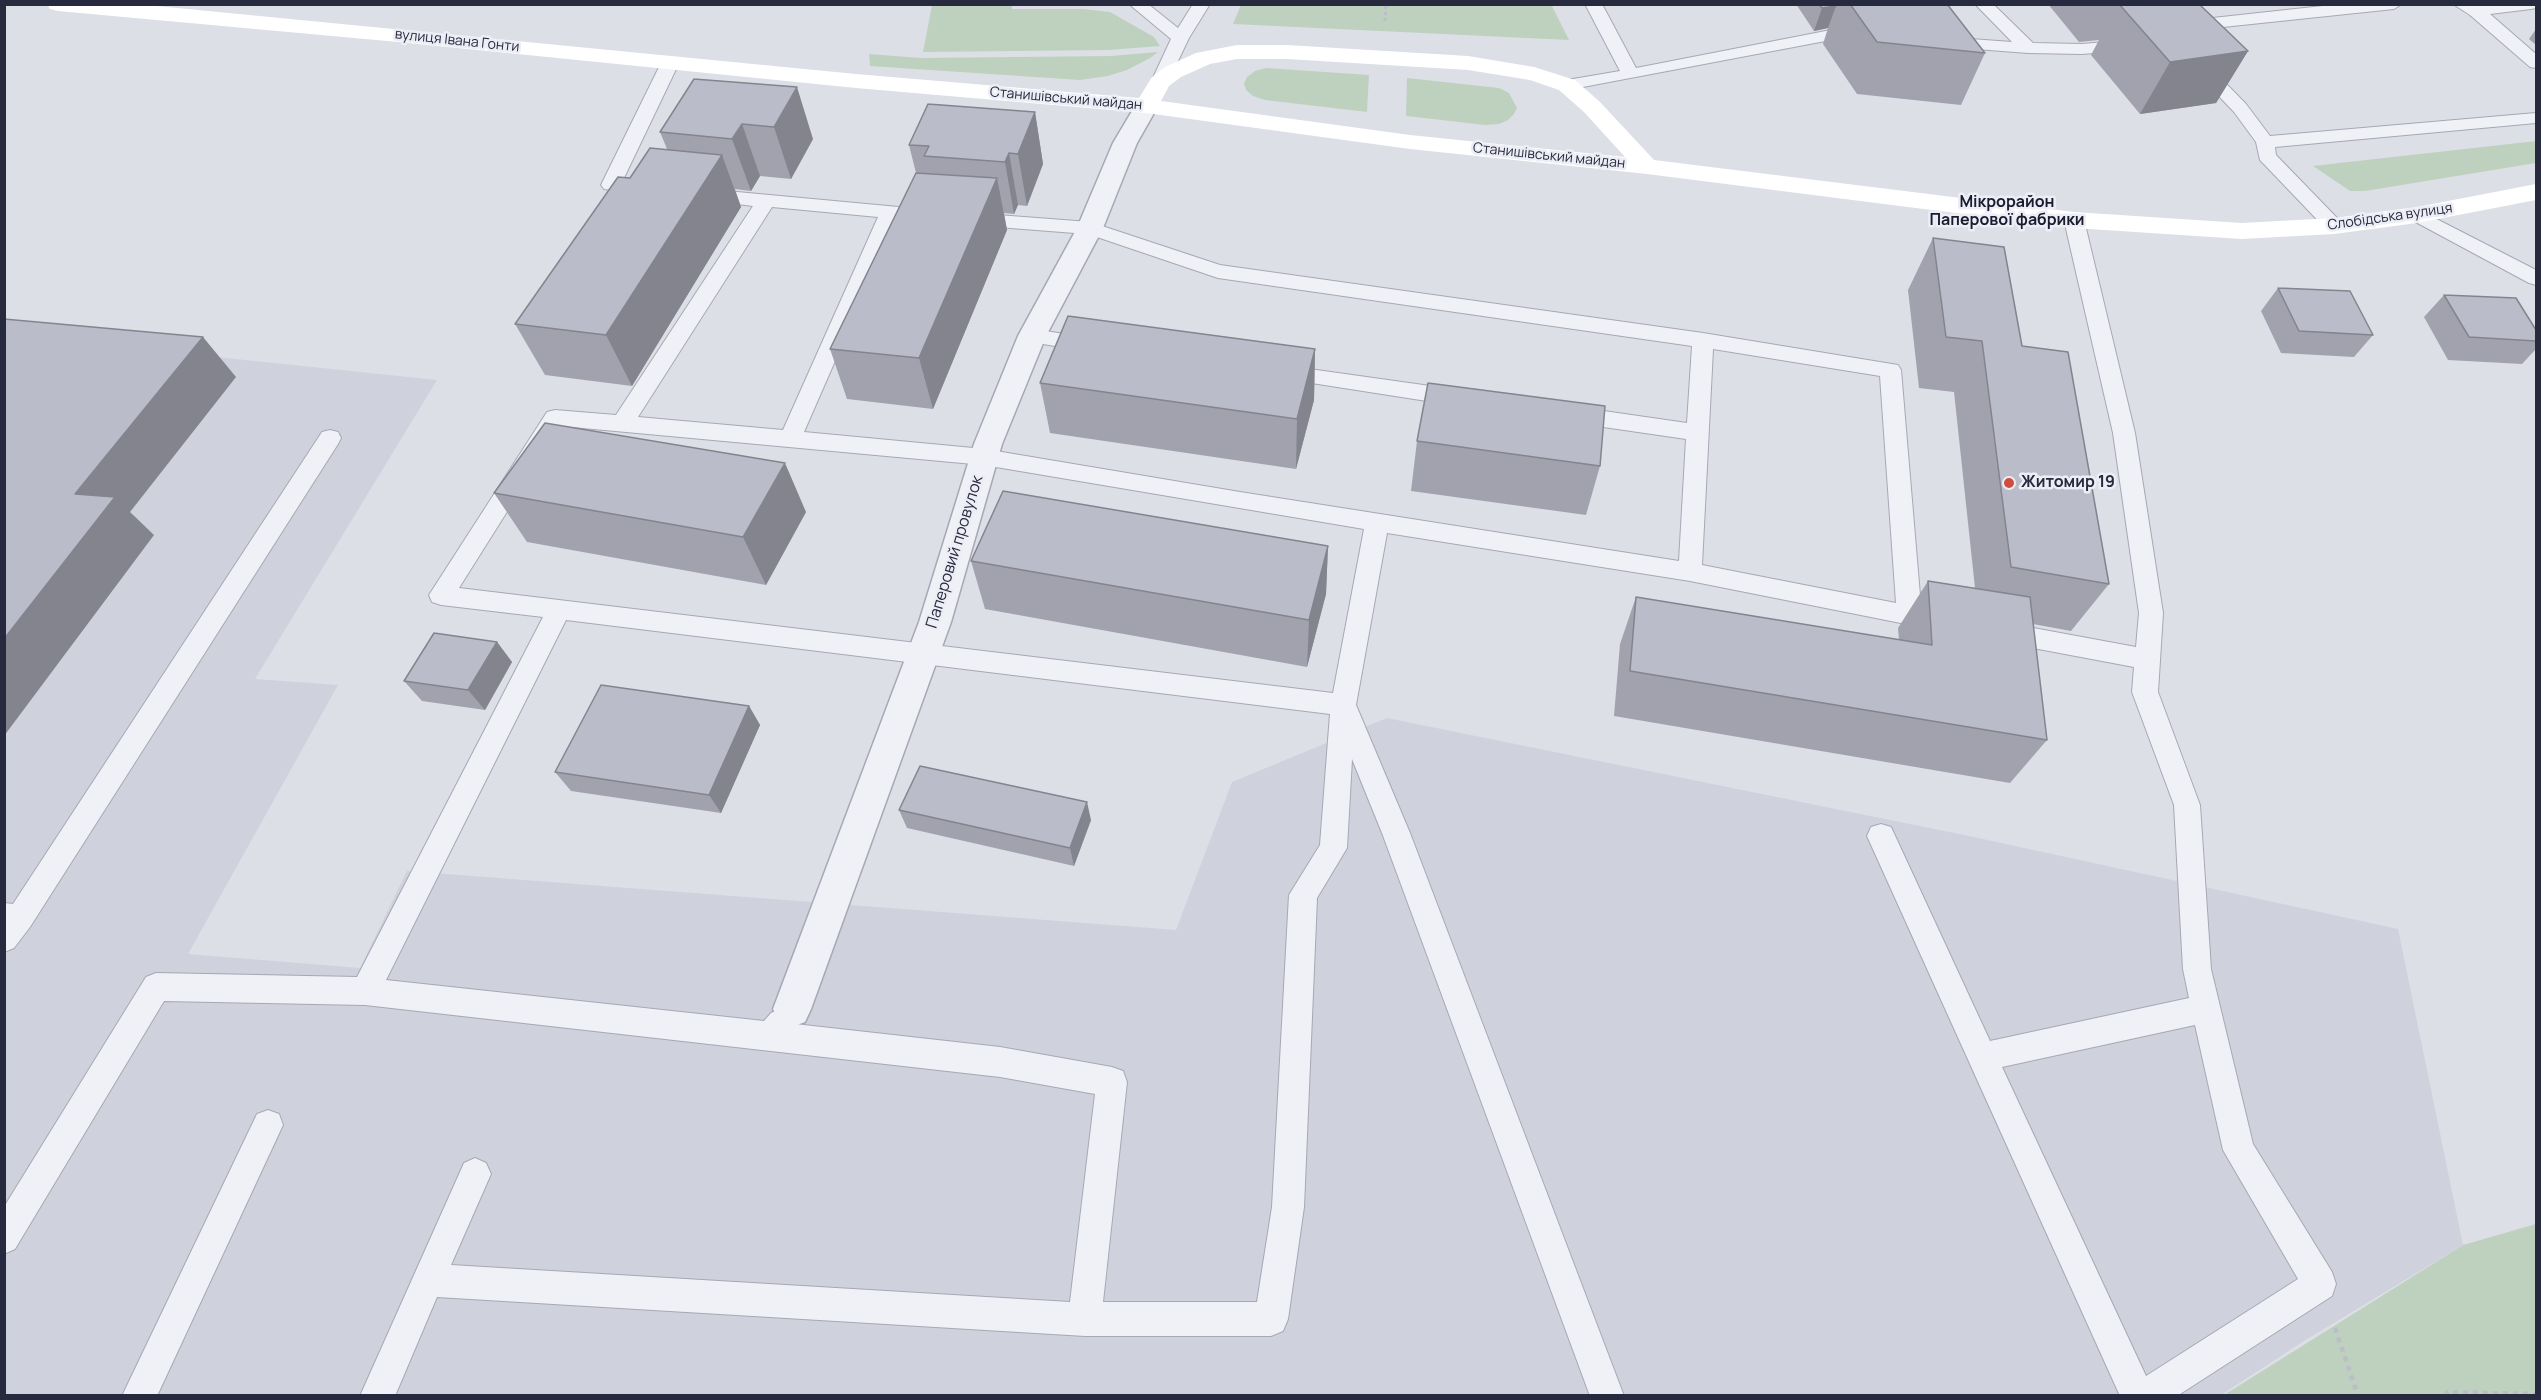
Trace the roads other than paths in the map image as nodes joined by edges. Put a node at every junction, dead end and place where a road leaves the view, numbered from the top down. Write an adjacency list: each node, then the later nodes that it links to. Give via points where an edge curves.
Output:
1 (1137, 4): 11 (lane)
2 (1202, 4): 11 (lane)
3 (1593, 4): 18 (lane)
4 (1983, 4): 14 (lane)
5 (2394, 4): 9 (lane)
6 (2531, 4): 8 (lane)
7 (71, 5): 16 (street, вулиця Івана Гонти)
8 (2468, 8): 17 (lane)
9 (2180, 27)
10 (1881, 37): 18 (lane, via 1836,34)
11 (1180, 38): 21 (lane)
12 (1926, 41): 14 (lane)
13 (2142, 44): 14 (lane)
14 (2028, 48)
15 (2191, 57): 23 (lane, via 2240,108)
16 (670, 63): 19 (street, вулиця Івана Гонти); 26 (lane, via 611,185)
17 (2536, 63)
18 (1631, 75): 20 (lane)
19 (856, 81): 21 (street, Станишівський майдан)
20 (1567, 85): 21 (street, via 1534,74 1468,63 1247,52 1204,58 1173,72); 24 (street)
21 (1153, 94): 24 (street, Станишівський майдан, via 1410,142); 31 (street, Паперовий провулок, via 1125,143)
22 (2536, 118): 23 (lane)
23 (2265, 142): 30 (lane, via 2267,156)
24 (1647, 167): 29 (street, Станишівський майдан)
25 (2536, 192): 28 (street, Слобідська вулиця)
26 (766, 201): 27 (lane); 40 (lane)
27 (890, 212): 31 (lane); 42 (lane)
28 (2417, 216): 30 (street, Слобідська вулиця); 33 (lane)
29 (2074, 220): 32 (street, Станишівський майдан); 50 (lane, via 2124,433 2151,613)
30 (2334, 226): 32 (street, Слобідська вулиця)
31 (1090, 228): 34 (street, Паперовий провулок); 35 (lane, via 1218,271)
32 (2242, 231)
33 (2536, 278)
34 (1032, 336): 36 (lane); 44 (street, Паперовий провулок)
35 (1703, 340): 41 (lane); 48 (lane, via 1890,370)
36 (1113, 348)
37 (1265, 370): 38 (lane)
38 (1476, 400)
39 (1546, 411): 41 (lane)
40 (622, 423): 42 (lane); 47 (lane, via 555,417 441,595)
41 (1698, 433): 46 (lane)
42 (791, 437): 44 (lane)
43 (330, 438): 53 (lane)
44 (984, 457): 45 (lane); 49 (street, Паперовий провулок)
45 (1377, 523): 46 (lane); 51 (lane)
46 (1690, 572): 48 (lane)
47 (559, 609): 49 (lane); 54 (lane)
48 (1909, 614): 50 (lane)
49 (923, 653): 51 (lane); 56 (street, Паперовий провулок)
50 (2147, 659): 55 (lane, via 2145,692 2187,805 2197,969)
51 (1343, 705): 63 (lane, via 1333,848 1303,895 1288,1207 1271,1319); 66 (lane, via 1396,833)
52 (1881, 836): 58 (lane)
53 (10, 924)
54 (365, 991): 57 (lane); 61 (lane, via 156,987)
55 (2207, 1008): 58 (lane); 68 (lane, via 2240,1150 2320,1284)
56 (792, 1009): 57 (lane)
57 (771, 1036): 63 (lane, via 1000,1062 1112,1082)
58 (1983, 1057): 67 (lane)
59 (268, 1125): 64 (lane)
60 (475, 1174): 62 (lane)
61 (4, 1238)
62 (428, 1280): 63 (lane); 65 (lane)
63 (1086, 1319)
64 (139, 1395)
65 (377, 1395)
66 (1607, 1395)
67 (2138, 1395)
68 (2146, 1395)

